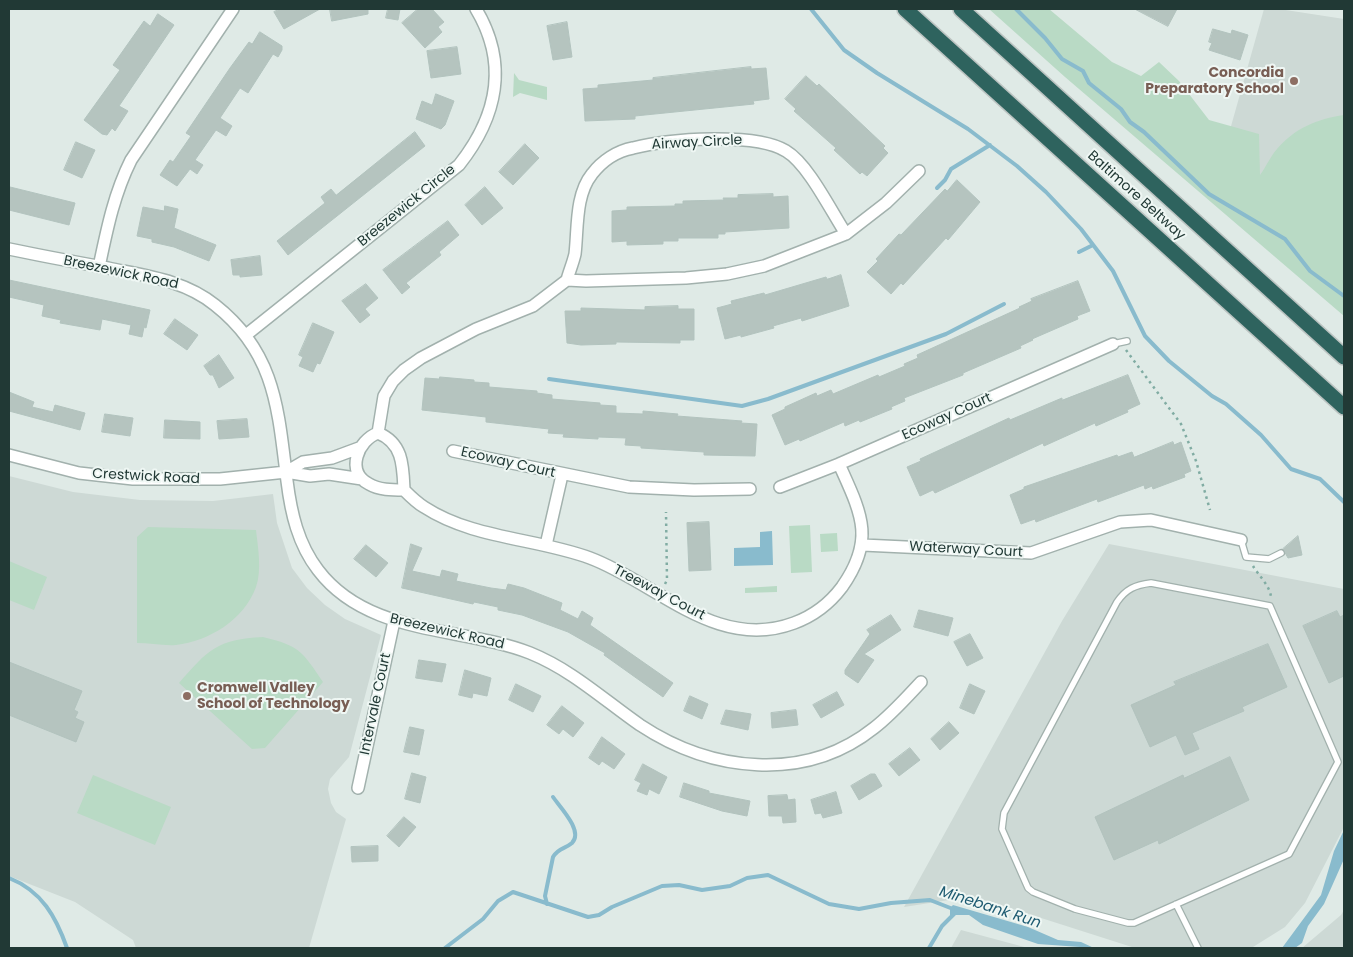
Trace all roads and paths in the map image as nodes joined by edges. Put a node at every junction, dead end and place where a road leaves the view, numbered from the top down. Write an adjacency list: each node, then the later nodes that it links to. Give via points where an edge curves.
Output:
1 (233, 9): 10 (street, via 131,160 119,183)
2 (476, 9): 12 (street, Breezewick Circle, via 494,49 496,74 493,99 475,145 459,165)
3 (894, 9): 6 (highway)
4 (905, 9): 6 (highway, Baltimore Beltway)
5 (961, 9): 14 (highway, Baltimore Beltway)
6 (993, 88): 15 (highway, Baltimore Beltway)
7 (919, 171): 8 (street, via 886,203)
8 (846, 234): 11 (street, via 764,266 727,274 586,282); 11 (street, Airway Circle, via 800,162 786,150 741,139 672,141 632,148 608,158 592,174 582,193 574,257)
9 (9, 249): 10 (street, Breezewick Road)
10 (99, 266): 12 (street, Breezewick Road, via 186,287 215,305)
11 (566, 280): 16 (street, via 533,306 476,329 404,370 384,396)
12 (246, 335): 21 (street, Breezewick Road, via 266,368 276,398)
13 (1121, 342): 20 (street, Ecoway Court); 27 (path, via 1181,424)
14 (1344, 357)
15 (1344, 407)
16 (378, 432): 17 (street, via 368,436); 26 (street, via 390,437 396,447)
17 (358, 448): 21 (street, Crestwick Road, via 332,458 303,462); 23 (street, via 356,465)
18 (453, 451): 22 (street, Ecoway Court)
19 (9, 455): 21 (street, Crestwick Road, via 72,471 133,479 220,479)
20 (839, 464): 24 (street, Ecoway Court); 31 (street, Treeway Court, via 861,518)
21 (286, 472): 23 (street, Crestwick Road); 36 (street, Breezewick Road, via 298,534 318,572 362,608)
22 (562, 475): 25 (street, Ecoway Court, via 662,490); 30 (street, Ecoway Court)
23 (362, 479): 26 (street, via 379,488)
24 (780, 487)
25 (750, 489)
26 (404, 490): 30 (street, Treeway Court, via 423,507 441,516 494,534)
27 (1210, 510)
28 (666, 512): 34 (path, via 667,580)
29 (1241, 540): 31 (street, Waterway Court, via 1136,519 1106,526 1031,553); 33 (lane)
30 (546, 545): 31 (street, Treeway Court, via 592,558 703,618 729,627 767,631 804,619 822,607 848,578)
31 (863, 545)
32 (1281, 553): 33 (lane, via 1269,560)
33 (1246, 557): 35 (path, via 1270,590)
34 (664, 585)
35 (1270, 606): 39 (lane, via 1338,762 1289,854); 39 (lane, via 1150,583 1123,593 1004,814 1002,829 1028,888 1033,892 1075,909 1128,923)
36 (394, 621): 37 (street, Breezewick Road, via 531,654 566,671 660,737 699,754 743,764 804,763 841,750 873,729); 38 (street, Intervale Court)
37 (920, 682)
38 (358, 788)
39 (1176, 904): 40 (lane)
40 (1198, 948)

